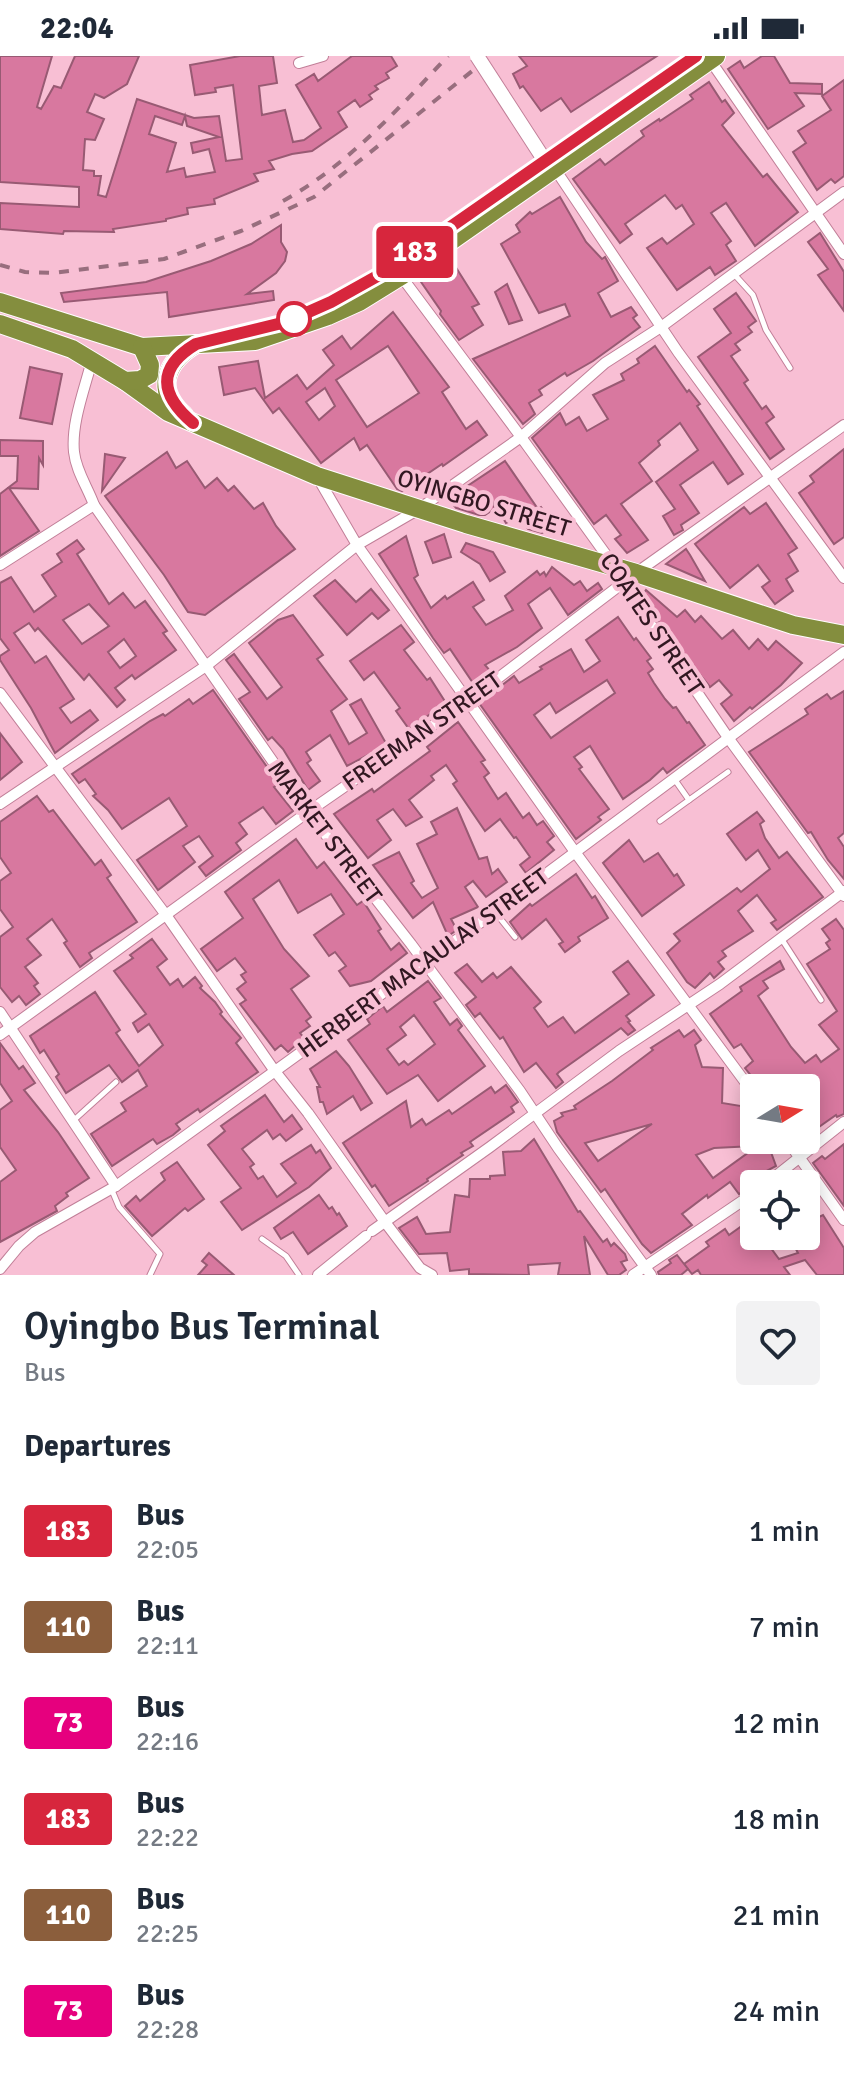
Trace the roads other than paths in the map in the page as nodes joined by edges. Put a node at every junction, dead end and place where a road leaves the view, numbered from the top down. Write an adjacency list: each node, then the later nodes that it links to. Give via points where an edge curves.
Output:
1 (323, 56): 4 (street)
2 (477, 56): 5 (street, bridge)
3 (708, 57): 5 (highway); 7 (street)
4 (299, 63)
5 (550, 165): 10 (highway); 13 (street); 14 (street, via 331,302 272,327)
6 (844, 192): 7 (street)
7 (816, 212): 8 (street); 9 (street)
8 (844, 254)
9 (733, 272): 13 (street); 17 (lane, via 753,295 766,330)
10 (401, 276): 14 (highway, via 359,302 287,332 255,341); 21 (street, COATES STREET)
11 (0, 302): 15 (highway)
12 (0, 324): 16 (highway, OYINGBO STREET)
13 (661, 327): 21 (street, via 605,363); 23 (street)
14 (196, 344): 15 (highway); 19 (highway, via 175,360 166,379 171,400)
15 (142, 347): 18 (highway, via 149,375)
16 (92, 360): 18 (highway, OYINGBO STREET); 24 (street, MARKET STREET, via 74,451)
17 (790, 368)
18 (125, 381): 19 (highway, OYINGBO STREET)
19 (193, 423): 22 (highway, OYINGBO STREET)
20 (844, 425): 23 (street, FREEMAN STREET)
21 (521, 437): 25 (street); 28 (street, COATES STREET)
22 (317, 476): 25 (highway, OYINGBO STREET); 26 (street)
23 (769, 478): 28 (street, FREEMAN STREET); 29 (street)
24 (94, 505): 27 (street); 32 (street, MARKET STREET)
25 (419, 509): 26 (street); 28 (highway, OYINGBO STREET)
26 (357, 545): 32 (street); 34 (street)
27 (0, 565)
28 (624, 575): 30 (highway, OYINGBO STREET); 34 (street, FREEMAN STREET); 35 (street, COATES STREET)
29 (844, 578)
30 (844, 635)
31 (844, 652): 35 (street, HERBERT MACAULAY STREET)
32 (206, 666): 36 (street); 41 (street, MARKET STREET)
33 (0, 693): 36 (street)
34 (468, 701): 41 (street, FREEMAN STREET); 43 (street)
35 (729, 739): 38 (street, HERBERT MACAULAY STREET); 44 (street, COATES STREET)
36 (53, 767): 40 (street); 46 (street)
37 (728, 772): 39 (lane)
38 (674, 779): 39 (lane); 43 (street, HERBERT MACAULAY STREET)
39 (689, 800): 42 (lane)
40 (0, 804)
41 (308, 812): 46 (street, FREEMAN STREET); 49 (street, MARKET STREET)
42 (660, 821)
43 (575, 852): 45 (street, HERBERT MACAULAY STREET); 51 (street)
44 (843, 893): 48 (street)
45 (495, 912): 47 (lane); 49 (street, HERBERT MACAULAY STREET)
46 (166, 915): 53 (street, FREEMAN STREET); 55 (street)
47 (515, 937)
48 (781, 937): 50 (lane); 51 (street)
49 (424, 961): 55 (street, HERBERT MACAULAY STREET); 58 (street, MARKET STREET)
50 (821, 1000)
51 (690, 1005): 56 (street); 58 (street)
52 (0, 1012): 53 (street)
53 (12, 1027): 54 (street, FREEMAN STREET); 59 (street)
54 (0, 1035)
55 (274, 1070): 64 (street, HERBERT MACAULAY STREET); 67 (street)
56 (740, 1075)
57 (116, 1082): 59 (lane)
58 (536, 1114): 67 (street); 70 (street, MARKET STREET)
59 (74, 1120): 64 (street)
60 (844, 1122): 62 (street)
61 (797, 1154): 62 (street)
62 (800, 1158): 63 (street); 66 (street)
63 (784, 1170)
64 (113, 1187): 69 (street, HERBERT MACAULAY STREET, via 35,1232); 71 (lane, via 119,1207 160,1254)
65 (740, 1203): 70 (street)
66 (844, 1220)
67 (385, 1222): 73 (street); 74 (street, via 420,1268)
68 (262, 1239): 72 (lane, via 286,1256)
69 (0, 1269)
70 (648, 1271): 75 (street)
71 (150, 1275)
72 (299, 1275)
73 (318, 1275)
74 (432, 1275)
75 (633, 1275)

